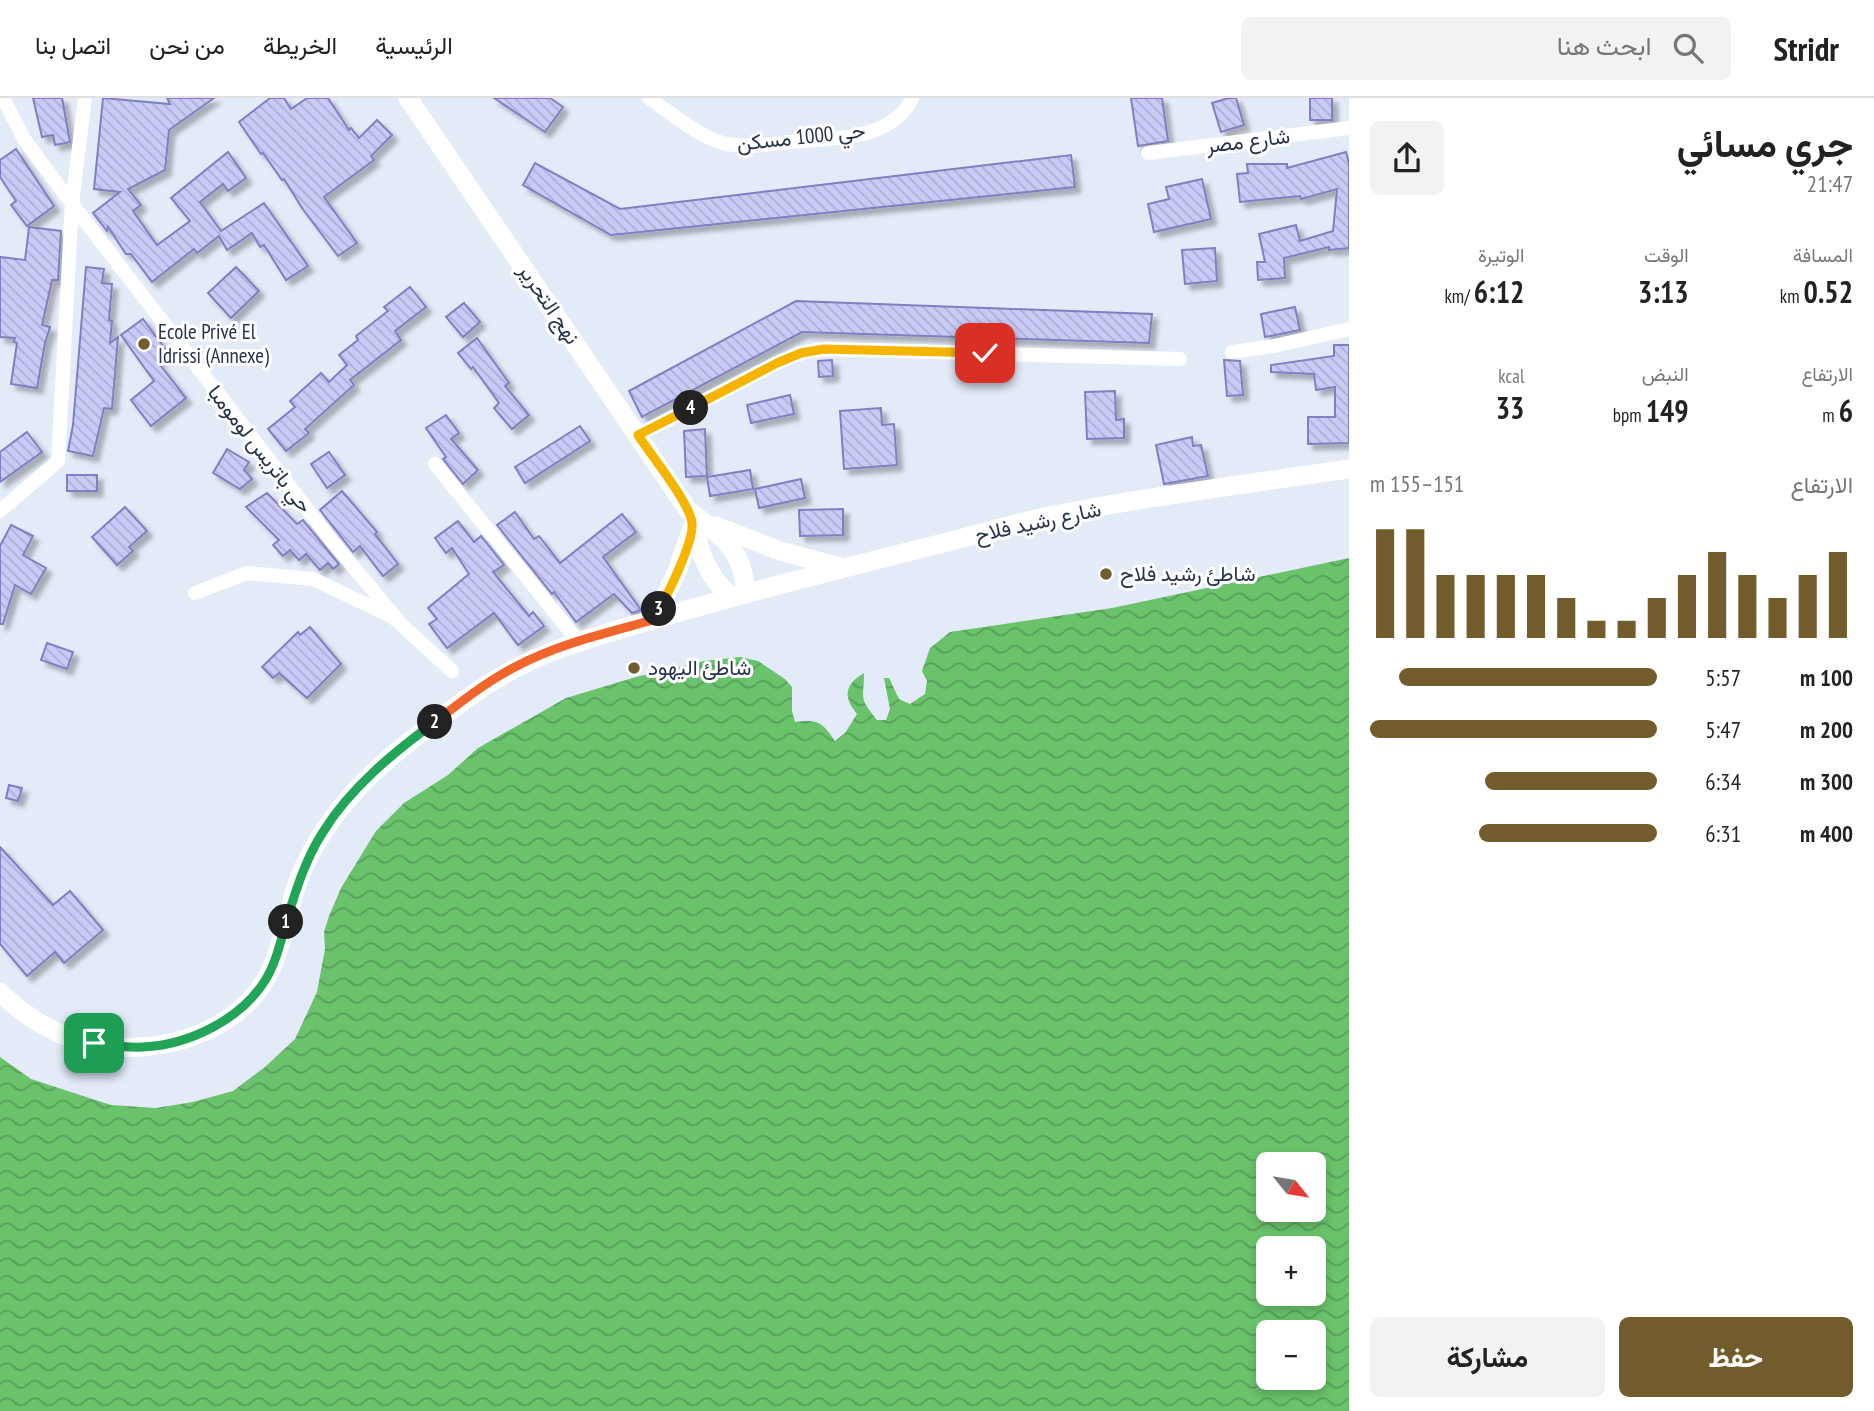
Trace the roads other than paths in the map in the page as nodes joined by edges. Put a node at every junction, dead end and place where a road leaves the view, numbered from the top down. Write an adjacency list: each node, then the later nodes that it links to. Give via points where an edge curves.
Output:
1 (3, 98): 8 (street, حي باتريس لومومبا, via 24,139)
2 (85, 98): 8 (street)
3 (408, 98): 12 (street, نهج التحرير)
4 (649, 98): 5 (street, حي 1000 مسكن, via 708,136 725,144 747,146 855,136 899,117)
5 (912, 98)
6 (1349, 128): 7 (street, شارع مصر)
7 (1148, 153)
8 (72, 204): 15 (street, via 58,461); 21 (street, حي باتريس لومومبا)
9 (1349, 329): 10 (street)
10 (1232, 352)
11 (1180, 359): 12 (street, via 824,349 777,363)
12 (638, 435): 16 (street, نهج التحرير)
13 (435, 464): 22 (street)
14 (1349, 469): 17 (street, شارع رشيد فلاح, via 1043,518)
15 (0, 511)
16 (693, 517): 17 (street, via 780,551); 19 (street, نهج التحرير, via 712,578); 19 (street, نهج التحرير, via 734,551 744,571); 20 (street, via 676,574)
17 (844, 568): 19 (street, شارع رشيد فلاح)
18 (195, 593): 21 (street, حي باتريس لومومبا, via 247,573 313,579)
19 (738, 595): 20 (street, شارع رشيد فلاح)
20 (653, 620): 22 (street, شارع رشيد فلاح)
21 (401, 624): 23 (street, حي باتريس لومومبا)
22 (578, 641): 24 (street, شارع رشيد فلاح, via 487,684 412,739 353,793 312,852 268,976 238,1012 201,1033 164,1044 94,1043 37,1022)
23 (452, 671)
24 (0, 992)

